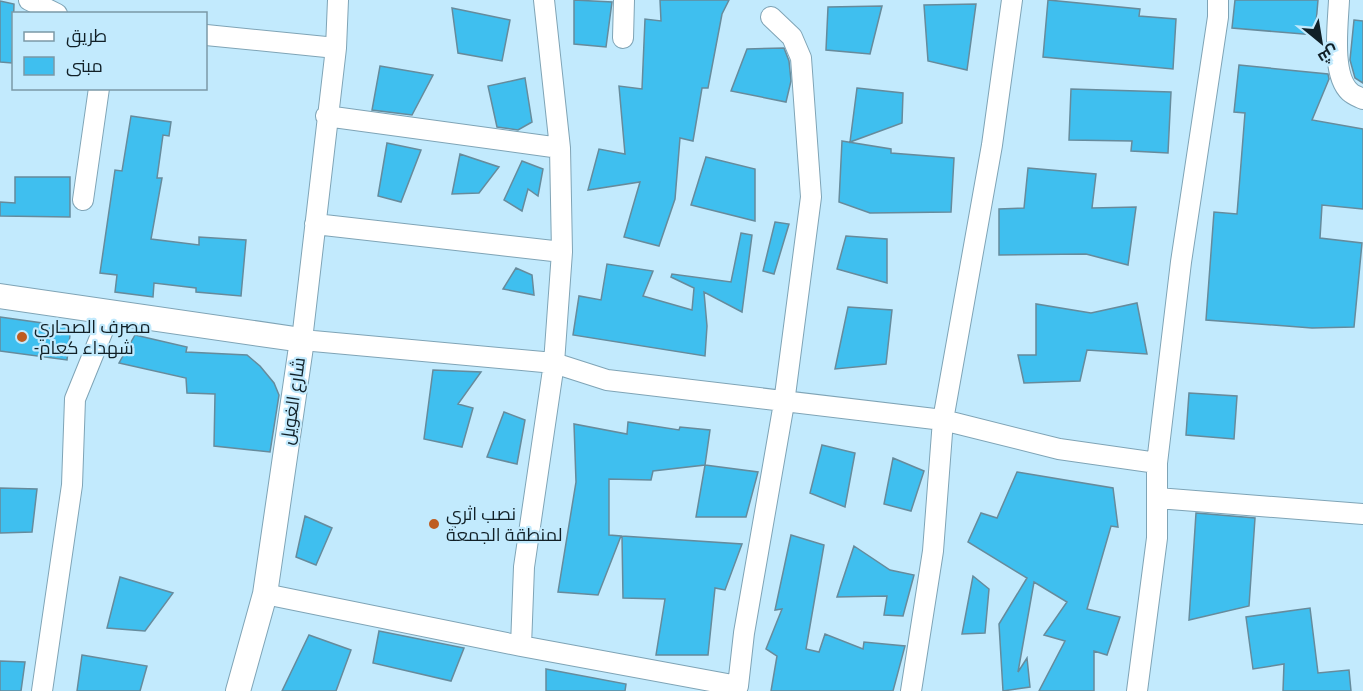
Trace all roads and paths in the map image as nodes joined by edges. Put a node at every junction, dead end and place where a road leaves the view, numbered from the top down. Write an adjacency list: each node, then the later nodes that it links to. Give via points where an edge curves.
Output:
1 (29, 0): 8 (street)
2 (338, 0): 12 (street)
3 (544, 0): 16 (street)
4 (624, 0): 11 (street)
5 (1012, 0): 25 (street, via 992,145)
6 (1218, 0): 26 (street)
7 (1340, 0): 14 (street, via 1338,64 1350,92)
8 (53, 12)
9 (771, 17): 24 (street, via 792,37 801,58 810,197)
10 (207, 35): 12 (street)
11 (623, 38)
12 (336, 48): 15 (street)
13 (99, 90): 17 (street)
14 (1363, 99)
15 (326, 116): 16 (street); 18 (street)
16 (560, 148): 19 (street)
17 (83, 200)
18 (315, 224): 19 (street); 22 (street)
19 (562, 252): 23 (street)
20 (0, 296): 21 (street, شارع الغويل)
21 (110, 313): 22 (street, شارع الغويل); 32 (street, via 75,399 72,485)
22 (302, 340): 23 (street); 29 (street, شارع الغويل)
23 (554, 363): 24 (street, via 607,380); 30 (street, via 524,567)
24 (784, 403): 25 (street); 31 (street)
25 (943, 420): 26 (street, via 1059,449); 34 (street, via 933,551)
26 (1157, 463): 27 (street)
27 (1157, 498): 28 (street); 35 (street, via 1157,538)
28 (1363, 514)
29 (265, 594): 30 (street); 33 (street, شارع الغويل)
30 (522, 646): 31 (street)
31 (737, 689)
32 (42, 691)
33 (238, 691)
34 (911, 691)
35 (1137, 691)

